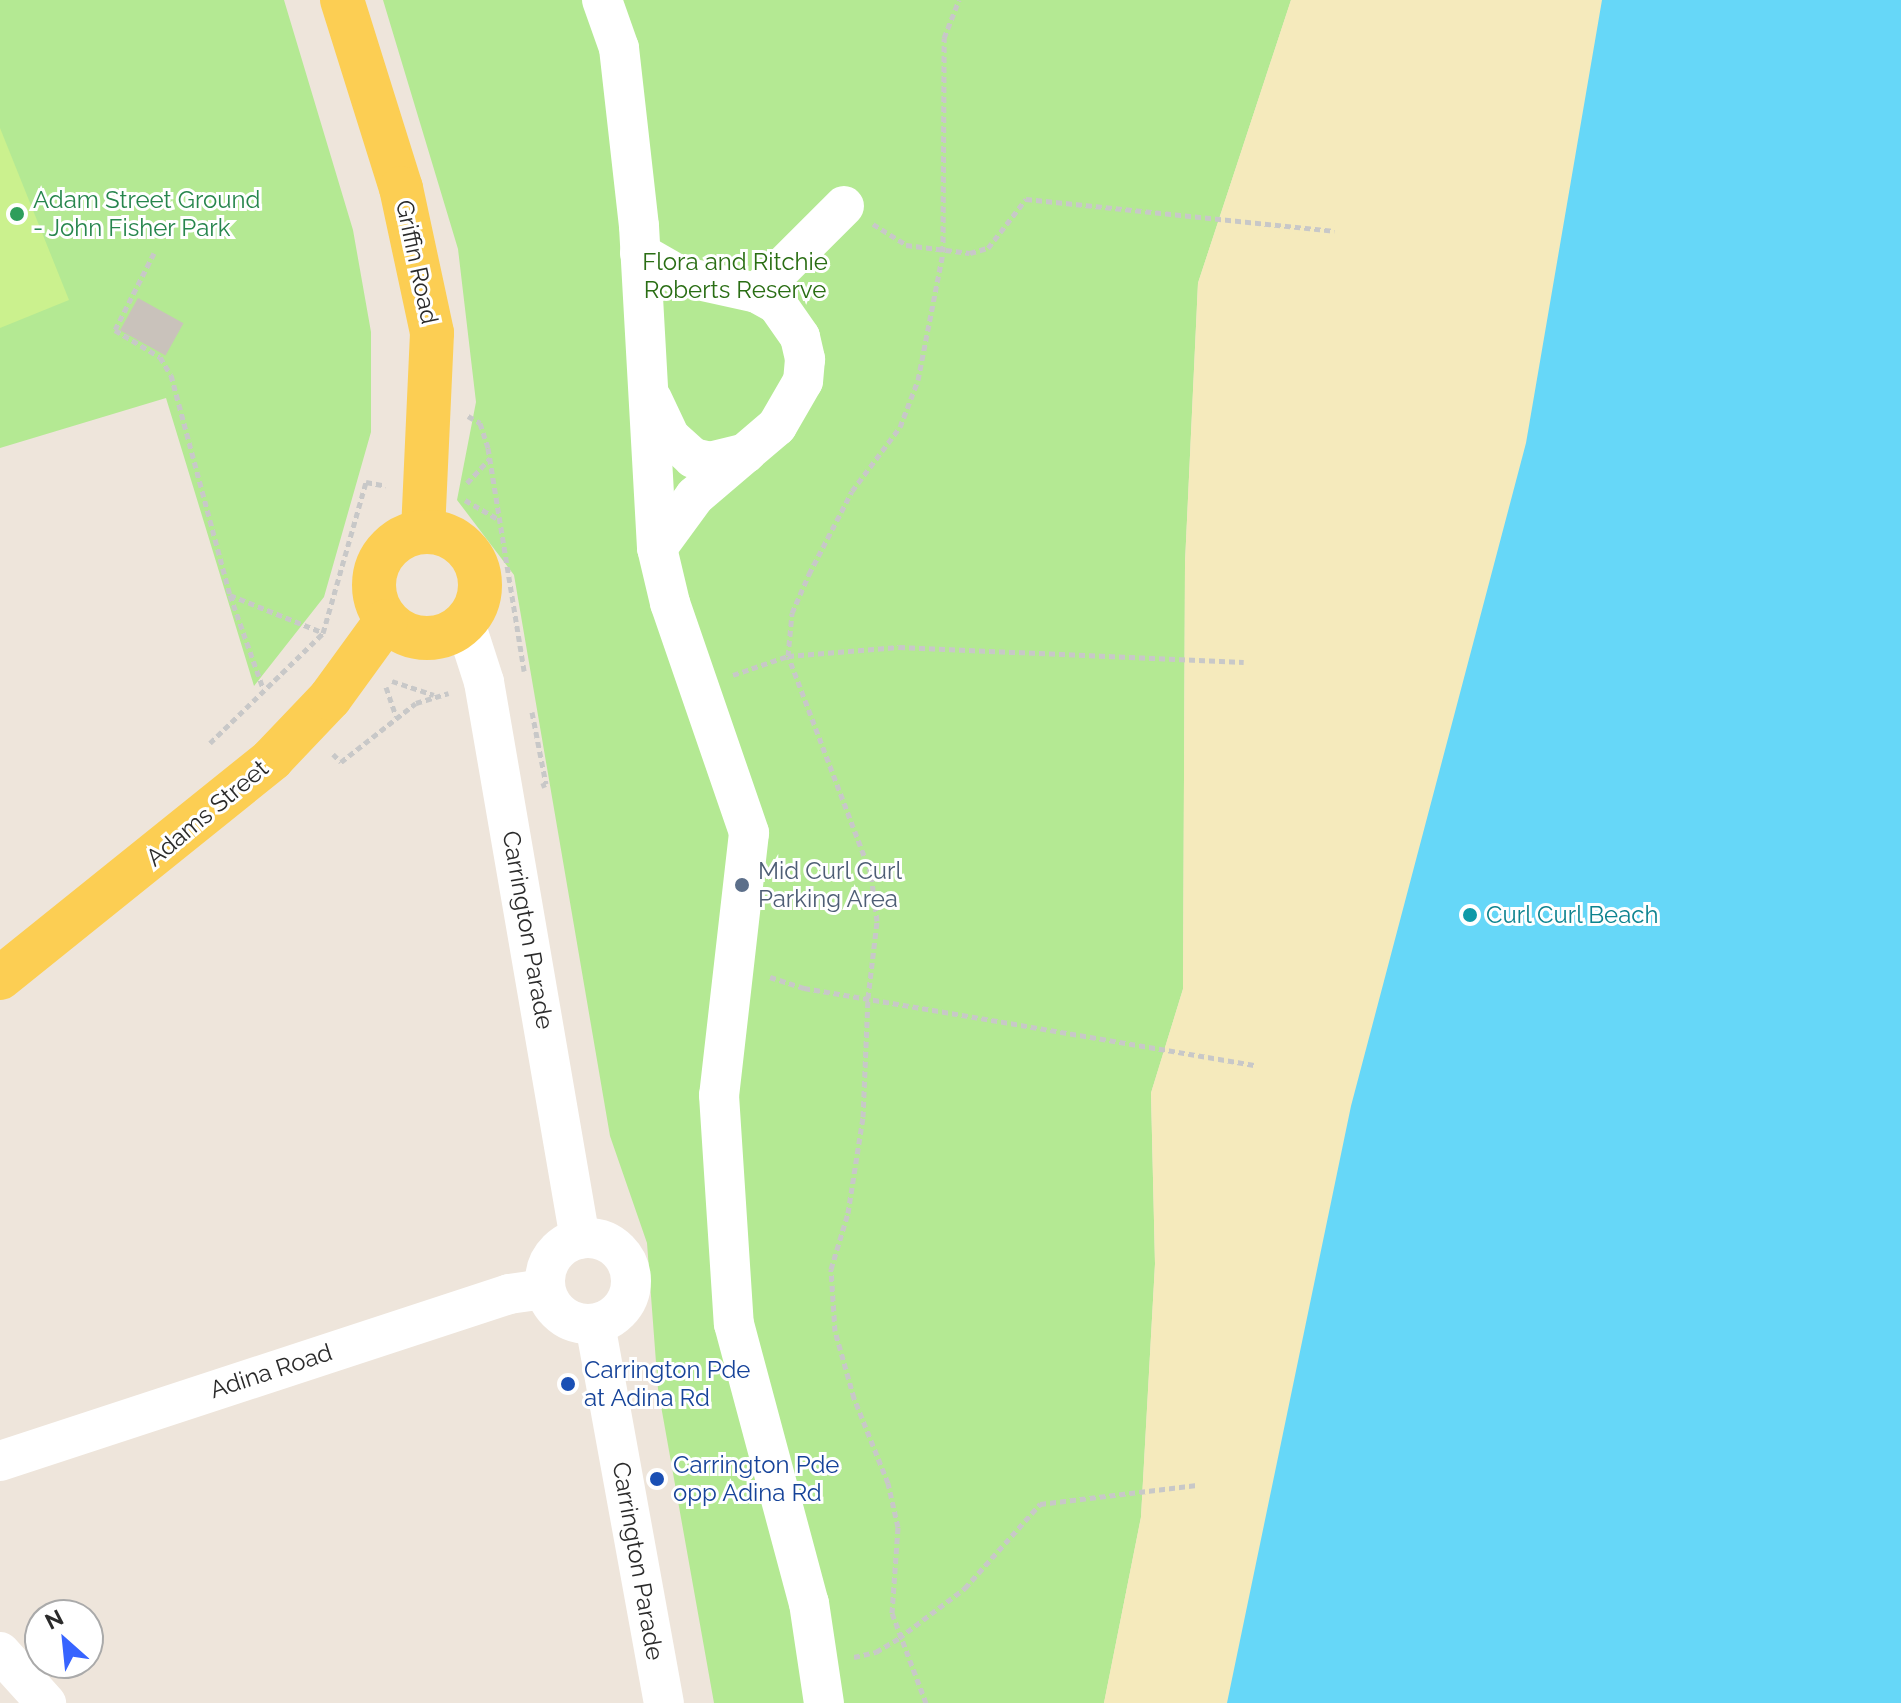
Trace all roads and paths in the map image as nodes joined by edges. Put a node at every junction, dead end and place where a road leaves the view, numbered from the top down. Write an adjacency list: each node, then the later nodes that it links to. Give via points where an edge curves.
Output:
1 (342, 0): 11 (main road, Griffin Road, via 418,251 432,333)
2 (602, 0): 8 (street, via 619,48)
3 (959, 0): 6 (path, via 944,38)
4 (844, 206): 6 (path, via 906,245); 9 (street)
5 (1334, 231): 6 (path, via 1026,199 988,248)
6 (943, 252): 22 (path, via 918,380 900,427 852,491 809,574 792,613)
7 (154, 253): 18 (path, via 115,330 160,357 171,375)
8 (640, 253): 9 (street, via 701,284); 10 (street)
9 (757, 293): 12 (street, via 789,317 805,359 803,381 792,405)
10 (645, 383): 12 (street, via 670,437 693,458 710,462); 17 (street)
11 (433, 394): 13 (path, via 480,423); 16 (main road, Griffin Road)
12 (750, 451): 17 (street, via 685,507)
13 (490, 458): 15 (path); 15 (path, via 456,493)
14 (366, 482): 21 (path)
15 (499, 520): 25 (path)
16 (423, 532): 19 (main road, via 392,545 374,573 377,607); 20 (main road, via 459,542 479,572 480,590)
17 (657, 548): 24 (street, via 670,603)
18 (230, 595): 21 (path); 26 (path)
19 (386, 621): 20 (main road, via 408,635 434,639); 31 (main road, Adams Street)
20 (465, 623): 33 (street, Carrington Parade, via 484,682)
21 (323, 633): 26 (path)
22 (788, 656): 23 (path, via 899,647); 24 (path); 36 (path, via 871,874 877,921)
23 (1244, 662)
24 (701, 686): 34 (street, via 749,833)
25 (527, 687)
26 (263, 688): 32 (path)
27 (446, 694): 28 (path)
28 (436, 696): 30 (path); 30 (path, via 397,679 387,683)
29 (529, 701): 33 (path, via 546,784)
30 (396, 716): 31 (path, via 341,762)
31 (303, 726): 35 (main road, Adams Street, via 215,809)
32 (210, 743)
33 (505, 799): 38 (street, Carrington Parade)
34 (735, 967): 36 (path, via 804,988); 45 (street, via 719,1095 734,1324)
35 (0, 978)
36 (868, 998): 37 (path); 43 (path, via 863,1117 848,1213 831,1269 835,1331 898,1527 892,1613)
37 (1255, 1065)
38 (580, 1239): 39 (street, via 556,1251); 40 (street, via 610,1244 629,1267 629,1297 609,1319)
39 (545, 1289): 40 (street, via 557,1313 568,1321); 41 (street, Adina Road, via 509,1294)
40 (595, 1324): 47 (street, Carrington Parade)
41 (0, 1461)
42 (1197, 1485): 43 (path, via 1040,1504 965,1588)
43 (899, 1638): 45 (path, via 876,1652); 49 (path)
44 (0, 1652): 46 (street)
45 (820, 1663): 48 (street)
46 (46, 1703)
47 (664, 1703)
48 (824, 1703)
49 (926, 1703)

